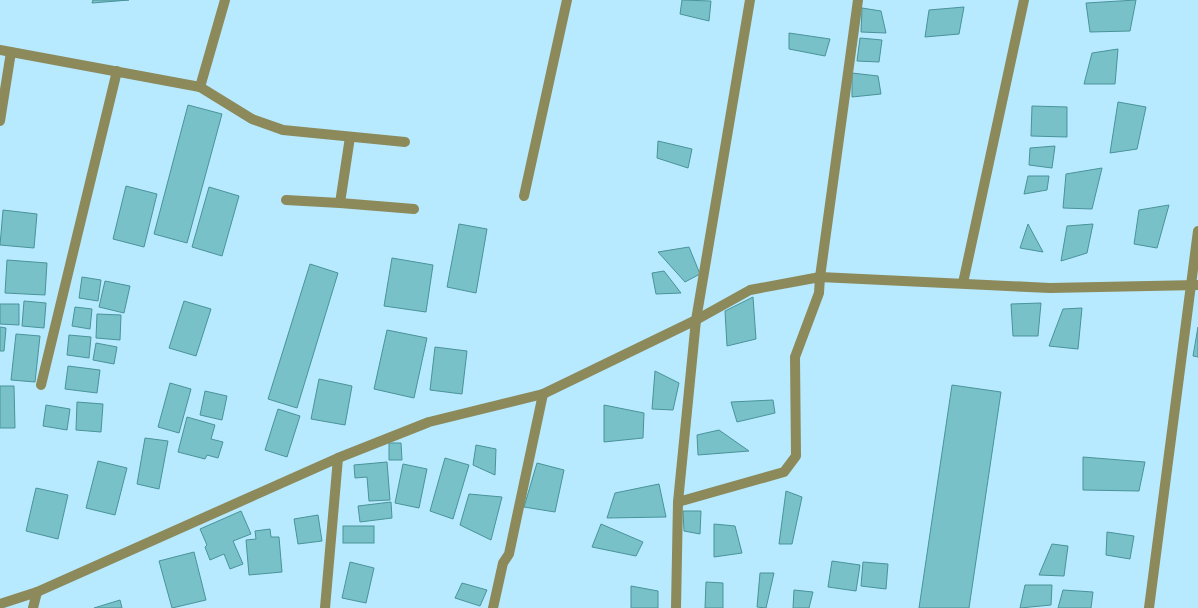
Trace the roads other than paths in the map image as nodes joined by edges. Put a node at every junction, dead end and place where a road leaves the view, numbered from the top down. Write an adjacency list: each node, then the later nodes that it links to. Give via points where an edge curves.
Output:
1 (225, 0): 9 (street)
2 (567, 0): 13 (street)
3 (750, 0): 21 (street)
4 (858, 0): 18 (street)
5 (1024, 0): 19 (street)
6 (0, 50): 7 (street)
7 (11, 52): 8 (street); 10 (street)
8 (117, 71): 9 (street); 22 (street)
9 (200, 87): 11 (street, via 252,119 283,130)
10 (0, 121)
11 (350, 136): 12 (street); 15 (street)
12 (405, 142)
13 (524, 196)
14 (286, 200): 15 (street)
15 (340, 203): 16 (street)
16 (414, 209)
17 (1198, 231): 20 (street)
18 (820, 277): 19 (street); 21 (street, via 750,290); 25 (street, via 819,293 795,357 796,456 784,472)
19 (964, 283): 20 (street, via 1050,288)
20 (1195, 285): 32 (street)
21 (696, 320): 23 (street); 25 (street)
22 (41, 385)
23 (543, 394): 24 (street, via 429,422); 30 (street, via 509,554 502,563)
24 (338, 458): 26 (street); 29 (street)
25 (678, 502): 31 (street)
26 (37, 592): 27 (street); 28 (street)
27 (0, 604)
28 (33, 608)
29 (325, 608)
30 (494, 608)
31 (676, 608)
32 (1149, 608)

